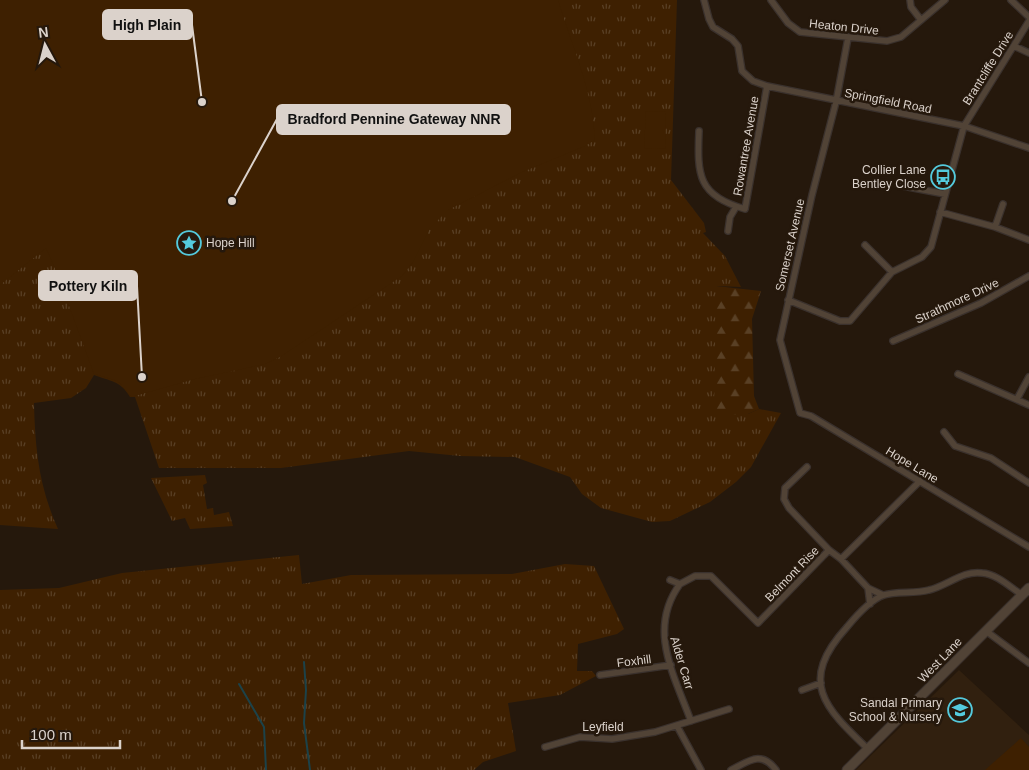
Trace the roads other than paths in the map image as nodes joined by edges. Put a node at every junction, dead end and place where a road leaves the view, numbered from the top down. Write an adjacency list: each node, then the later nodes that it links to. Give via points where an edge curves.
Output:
1 (704, 0): 11 (street, Springfield Road, via 713,27 738,46 744,74)
2 (771, 0): 8 (street, Heaton Drive, via 795,30)
3 (910, 0): 7 (street)
4 (945, 0): 7 (street, Heaton Drive)
5 (1011, 0): 6 (street)
6 (1029, 19): 9 (street, Brantcliffe Drive)
7 (921, 20): 8 (street, Heaton Drive, via 892,41)
8 (848, 38): 12 (street, Somerset Avenue)
9 (1014, 46): 10 (street); 13 (street, Brantcliffe Drive)
10 (1029, 53)
11 (767, 86): 12 (street, Springfield Road); 19 (street, Rowantree Avenue, via 745,210)
12 (836, 102): 13 (street, Springfield Road); 27 (street, Somerset Avenue)
13 (964, 126): 15 (street, Springfield Road); 17 (street, Brantcliffe Drive)
14 (699, 131): 19 (street, via 699,162 704,183 716,198)
15 (1029, 148)
16 (903, 186): 17 (street)
17 (945, 194): 20 (street, Brantcliffe Drive)
18 (1003, 204): 21 (street)
19 (736, 207): 22 (street, via 730,217)
20 (940, 212): 21 (street); 25 (street, Brantcliffe Drive, via 929,251)
21 (995, 227): 23 (street)
22 (728, 231)
23 (1029, 240)
24 (865, 246): 25 (street)
25 (892, 272): 27 (street, via 854,317 846,322)
26 (1029, 276): 28 (street, Strathmore Drive, via 980,303)
27 (788, 300): 31 (street, Somerset Avenue, via 780,345)
28 (893, 341)
29 (958, 374): 32 (street)
30 (1029, 377): 32 (street)
31 (796, 393): 36 (street, Hope Lane, via 800,413 811,416)
32 (1017, 399): 33 (street)
33 (1029, 405)
34 (944, 432): 37 (street, via 955,446 992,458)
35 (807, 467): 39 (street, via 785,488 784,499)
36 (920, 481): 38 (street, Hope Lane); 40 (street)
37 (1029, 483)
38 (1029, 547)
39 (829, 550): 40 (street, Belmont Rise); 42 (street, Belmont Rise, via 758,623 711,576 695,576)
40 (841, 559): 43 (street, Belmont Rise)
41 (670, 580): 42 (street)
42 (680, 584): 50 (street, Alder Carr, via 670,599 663,622 664,642)
43 (868, 588): 45 (street); 47 (street)
44 (1029, 588): 46 (street, West Lane)
45 (883, 595): 46 (street, via 932,590 974,572 994,576); 47 (street)
46 (1022, 595): 48 (street, West Lane)
47 (870, 604): 52 (street, via 833,643 824,663)
48 (986, 631): 49 (street); 58 (street, West Lane)
49 (1029, 663)
50 (671, 666): 51 (street, Foxhill); 55 (street, Alder Carr)
51 (600, 675)
52 (821, 683): 53 (street); 58 (street, via 832,713)
53 (802, 690)
54 (729, 709): 55 (street, Leyfield)
55 (691, 721): 56 (street, Leyfield)
56 (677, 726): 57 (street, Leyfield, via 604,740 580,737); 59 (street)
57 (545, 747)
58 (869, 750): 62 (street, West Lane)
59 (701, 770)
60 (731, 770): 61 (street, via 757,758 767,760)
61 (776, 770)
62 (847, 770)

